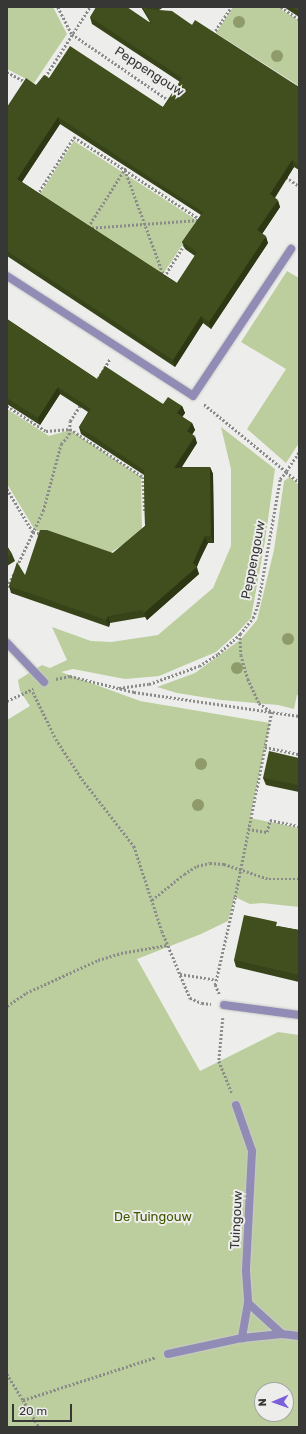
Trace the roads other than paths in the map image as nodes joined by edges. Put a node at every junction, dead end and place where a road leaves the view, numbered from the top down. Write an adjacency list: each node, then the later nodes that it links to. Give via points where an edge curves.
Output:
1 (291, 250): 2 (street, via 193,396)
2 (7, 276)
3 (7, 643): 4 (street)
4 (44, 682)
5 (224, 1005): 6 (street)
6 (299, 1015)
7 (236, 1105): 8 (street, Tuingouw, via 252,1151 246,1272)
8 (248, 1304): 9 (street); 11 (street, Tuingouw)
9 (282, 1334): 10 (street); 11 (street)
10 (299, 1336)
11 (242, 1338): 12 (street)
12 (168, 1354)

